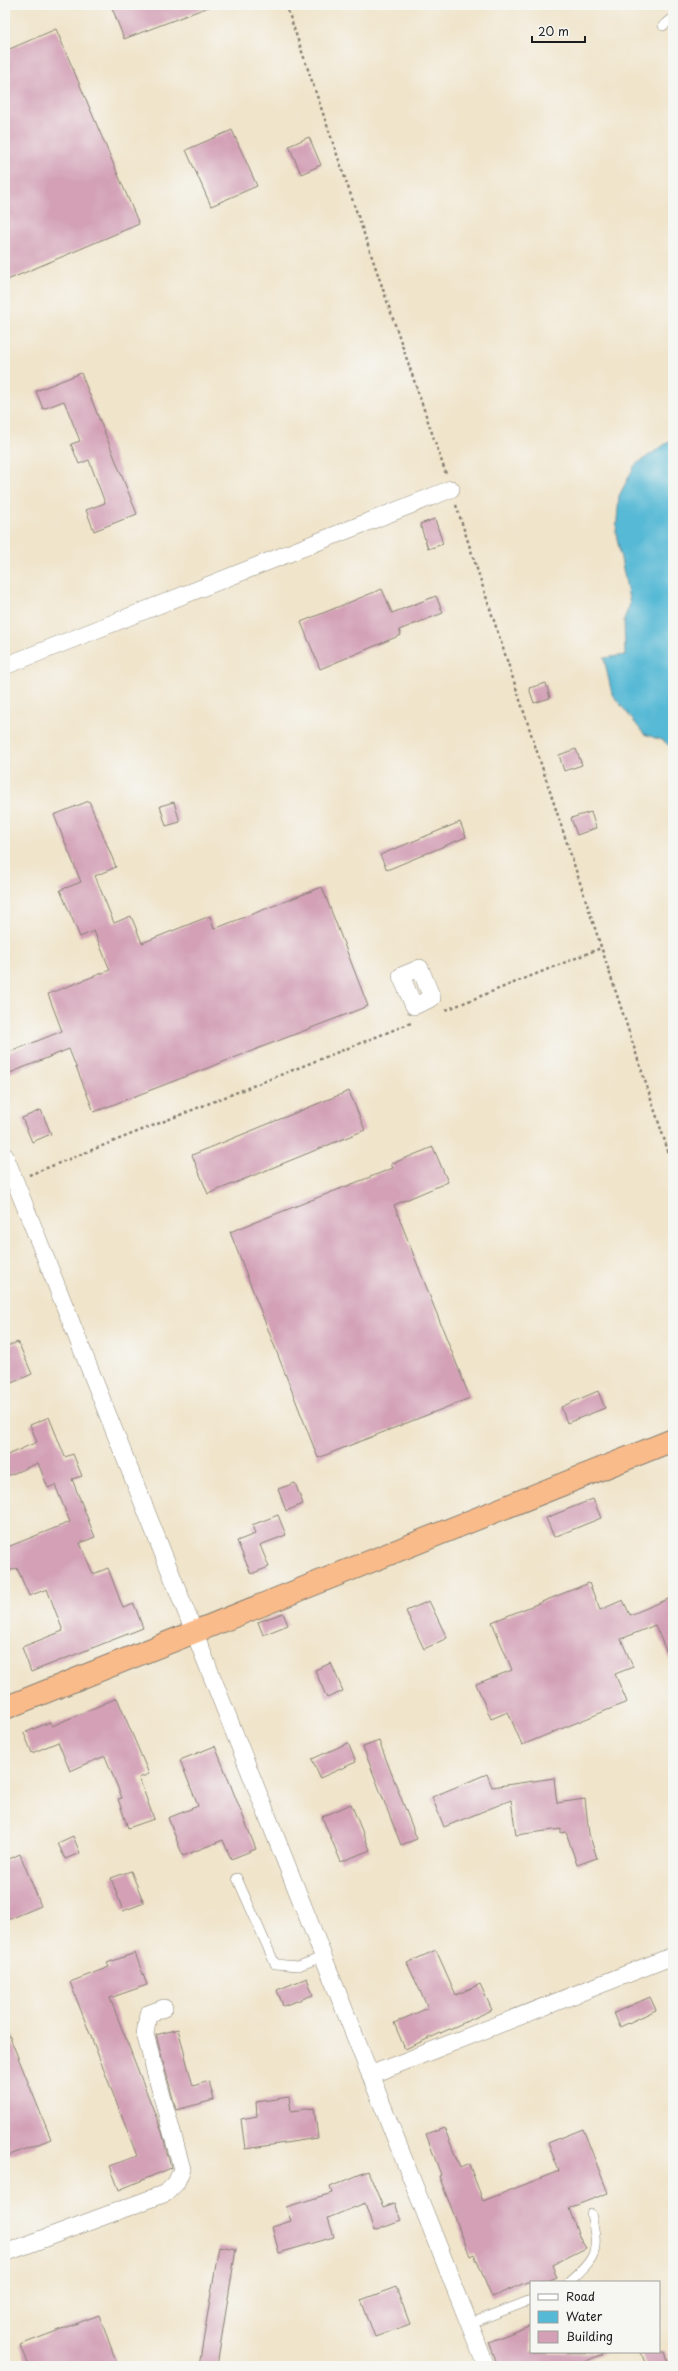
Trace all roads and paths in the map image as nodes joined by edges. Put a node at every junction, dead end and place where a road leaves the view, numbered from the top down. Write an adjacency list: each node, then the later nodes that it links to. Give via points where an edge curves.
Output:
1 (286, 5): 4 (path)
2 (673, 18): 3 (lane)
3 (663, 26)
4 (451, 489): 5 (street); 6 (path)
5 (5, 666)
6 (601, 948): 7 (path); 10 (path)
7 (438, 1013)
8 (416, 1021): 11 (path)
9 (5, 1156): 11 (street)
10 (673, 1166)
11 (15, 1180): 13 (street)
12 (673, 1440): 13 (highway)
13 (194, 1632): 14 (highway); 17 (street)
14 (5, 1708)
15 (237, 1878): 17 (lane, via 275,1964 298,1966)
16 (673, 1956): 19 (street)
17 (324, 1957): 19 (street)
18 (164, 2008): 21 (street, via 148,2014 145,2034 182,2169 176,2183 166,2193)
19 (370, 2075): 24 (street)
20 (591, 2214): 22 (lane, via 597,2243 590,2263)
21 (5, 2253)
22 (570, 2281)
23 (530, 2300): 24 (lane)
24 (469, 2324): 25 (street)
25 (486, 2366)

